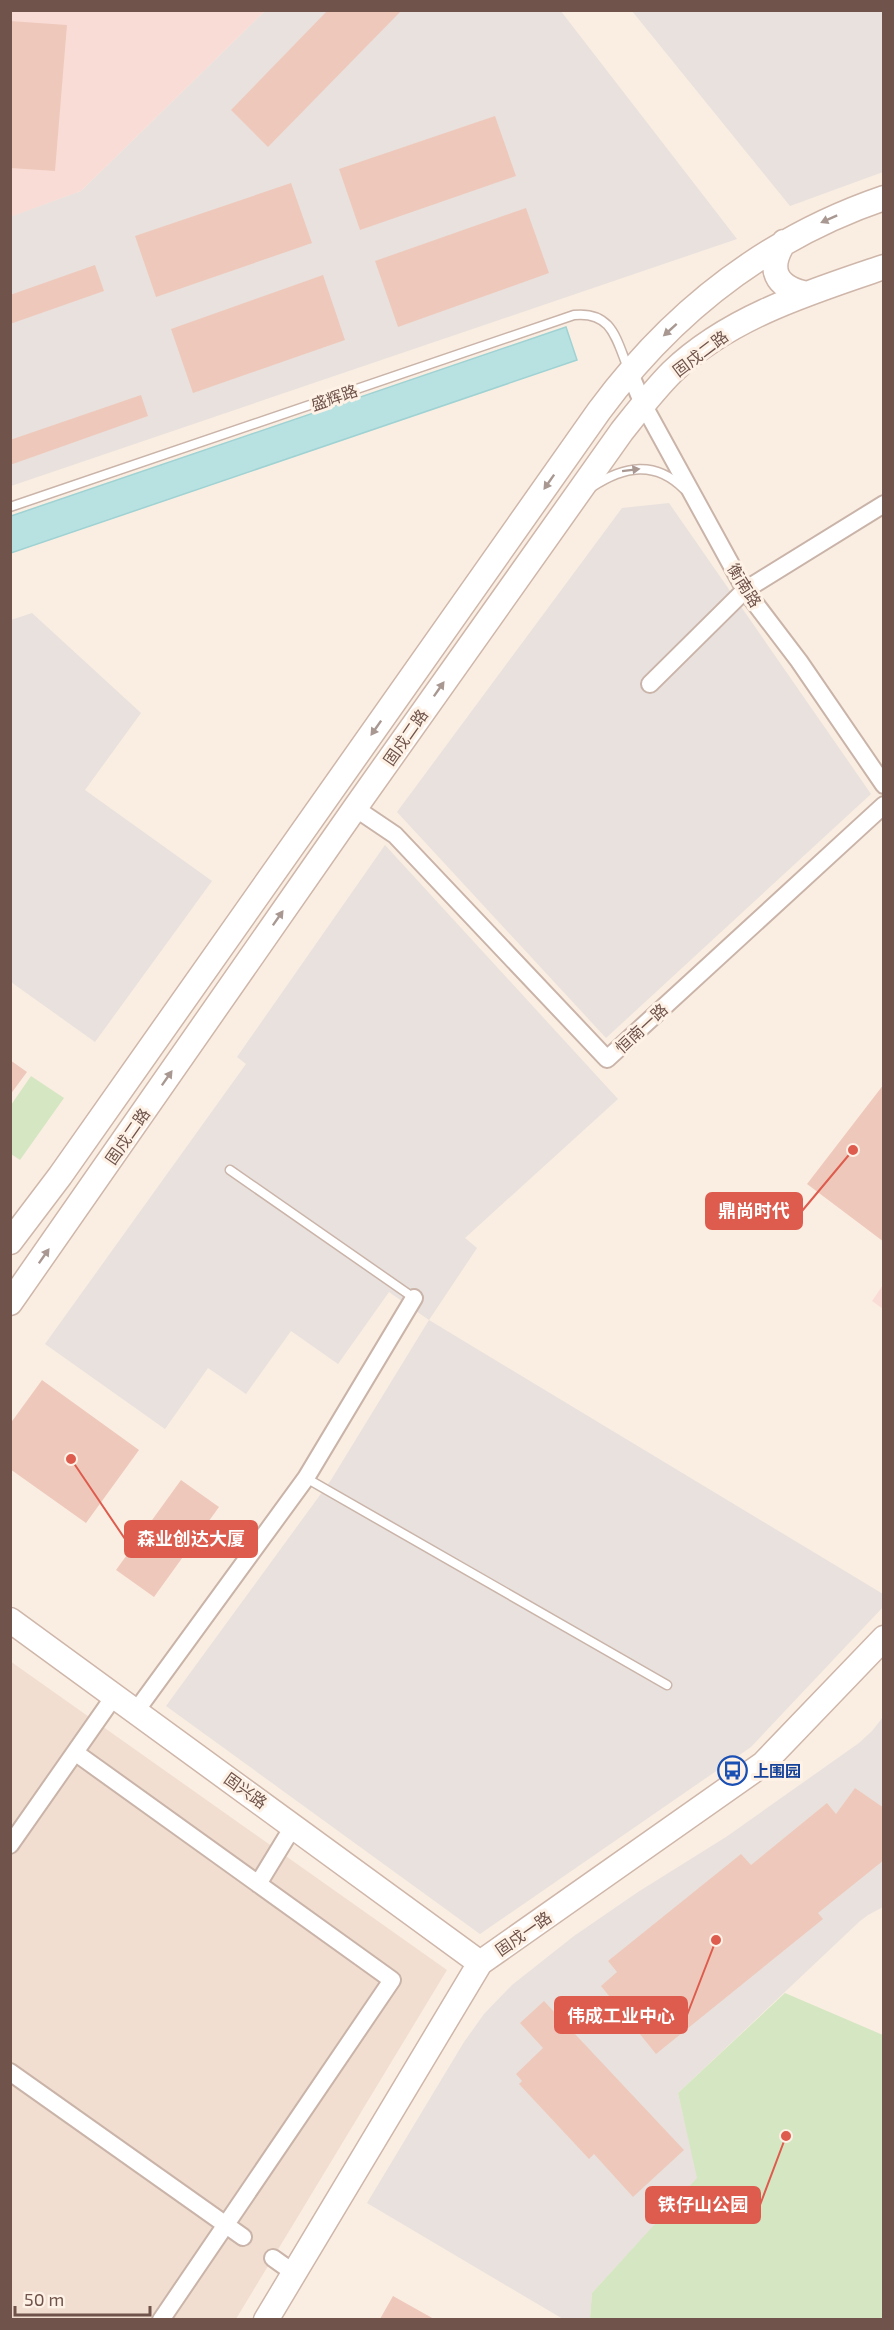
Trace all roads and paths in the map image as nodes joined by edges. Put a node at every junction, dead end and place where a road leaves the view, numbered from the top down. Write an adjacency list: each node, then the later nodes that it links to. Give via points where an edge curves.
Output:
1 (884, 198): 2 (street, 固戍二路, one-way to 2, via 833,217)
2 (784, 242): 4 (street, via 776,254 777,275 793,291); 5 (street, 固戍二路, one-way to 5, via 694,308)
3 (884, 267): 4 (street, 固戍二路)
4 (807, 294): 6 (street, 固戍二路, via 708,343)
5 (629, 371): 6 (street, 衡南路); 9 (lane, 盛辉路, via 606,322 596,316 574,315); 17 (street, 固戍二路, one-way to 17)
6 (643, 404): 7 (street, 衡南路); 10 (street, 固戍二路)
7 (697, 503): 10 (lane, one-way to 7, via 604,479 621,471 639,469 669,476); 11 (street, 衡南路)
8 (884, 504): 11 (street)
9 (10, 507)
10 (565, 511): 15 (street, 固戍二路, one-way to 10)
11 (745, 590): 12 (street); 13 (street, 衡南路, via 799,660)
12 (650, 684)
13 (884, 785)
14 (884, 805): 15 (street, 恒南一路, via 607,1059 395,835)
15 (355, 808): 19 (street, 固戍二路, one-way to 15)
16 (230, 1170): 18 (lane)
17 (10, 1242)
18 (414, 1298): 20 (street)
19 (10, 1303)
20 (306, 1478): 23 (lane); 25 (street)
21 (10, 1620): 24 (street, 固兴路)
22 (884, 1638): 30 (street, 固戍一路, via 763,1764)
23 (667, 1685)
24 (115, 1695): 25 (street, 固兴路); 26 (street)
25 (136, 1711): 27 (street, 固兴路)
26 (76, 1753): 28 (street); 29 (street)
27 (294, 1825): 29 (street); 30 (street, 固兴路)
28 (10, 1845)
29 (258, 1884): 32 (street, via 392,1980)
30 (480, 1963): 35 (street, 固戍一路)
31 (10, 2072): 32 (street)
32 (226, 2224): 33 (street); 36 (street)
33 (243, 2236)
34 (273, 2258): 35 (street)
35 (294, 2273): 37 (street, 固戍一路)
36 (161, 2319)
37 (266, 2319)

